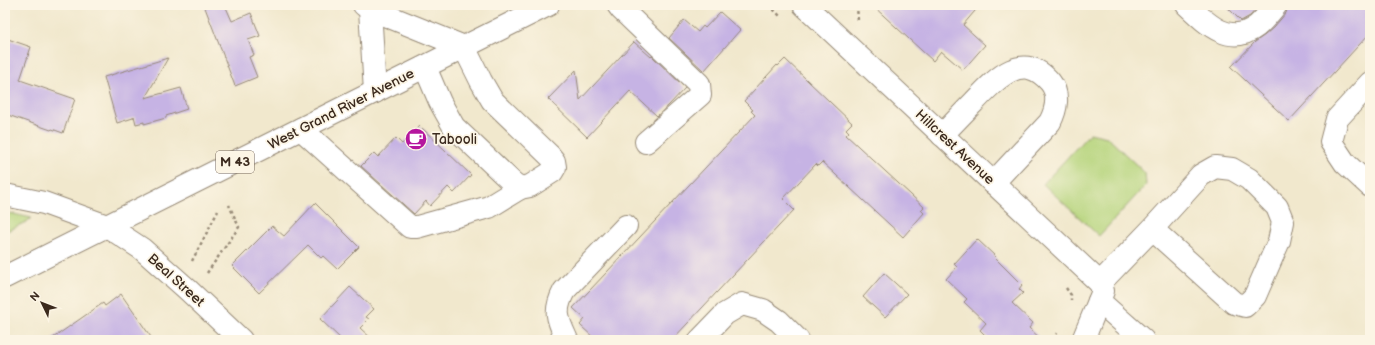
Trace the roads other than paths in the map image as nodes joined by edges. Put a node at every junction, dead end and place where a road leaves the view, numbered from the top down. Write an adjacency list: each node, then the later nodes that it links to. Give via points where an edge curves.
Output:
1 (548, 5): 7 (street, West Grand River Avenue / M 43)
2 (618, 5): 13 (street, via 699,84 700,95)
3 (804, 5): 12 (street, Hillcrest Avenue)
4 (1187, 5): 5 (street, via 1214,28 1229,34 1244,34 1258,25)
5 (1276, 5)
6 (367, 7): 7 (street); 10 (street)
7 (464, 47): 8 (street, West Grand River Avenue / M 43); 16 (street, via 492,100 554,161 555,168 552,172 530,186)
8 (425, 67): 10 (street, West Grand River Avenue / M 43); 16 (street, via 454,127)
9 (1370, 83): 15 (street, via 1337,119 1331,142 1345,162)
10 (375, 92): 11 (street, West Grand River Avenue / M 43)
11 (301, 129): 16 (street, via 410,227 489,207); 18 (street, West Grand River Avenue / M 43)
12 (942, 135): 14 (street, Hillcrest Avenue); 14 (street, via 995,80 1005,73 1017,68 1031,67 1043,74 1052,84 1056,110 1050,122)
13 (646, 142)
14 (993, 183): 22 (street, Hillcrest Avenue)
15 (1370, 186)
16 (520, 188)
17 (5, 195): 18 (street, Beal Street, via 44,203)
18 (107, 226): 21 (street, West Grand River Avenue / M 43); 23 (street, Beal Street, via 142,249)
19 (626, 226): 24 (street, via 564,291 559,302 558,319)
20 (1152, 229): 20 (street, via 1201,176 1215,167 1232,168 1249,180 1278,207 1283,222 1279,241 1255,296 1245,306 1234,303); 22 (street)
21 (5, 277)
22 (1101, 292): 27 (street); 28 (street, Hillcrest Avenue)
23 (241, 340)
24 (567, 340)
25 (700, 340): 26 (street, via 725,314 742,304 764,310)
26 (798, 340)
27 (1083, 340)
28 (1143, 340)

